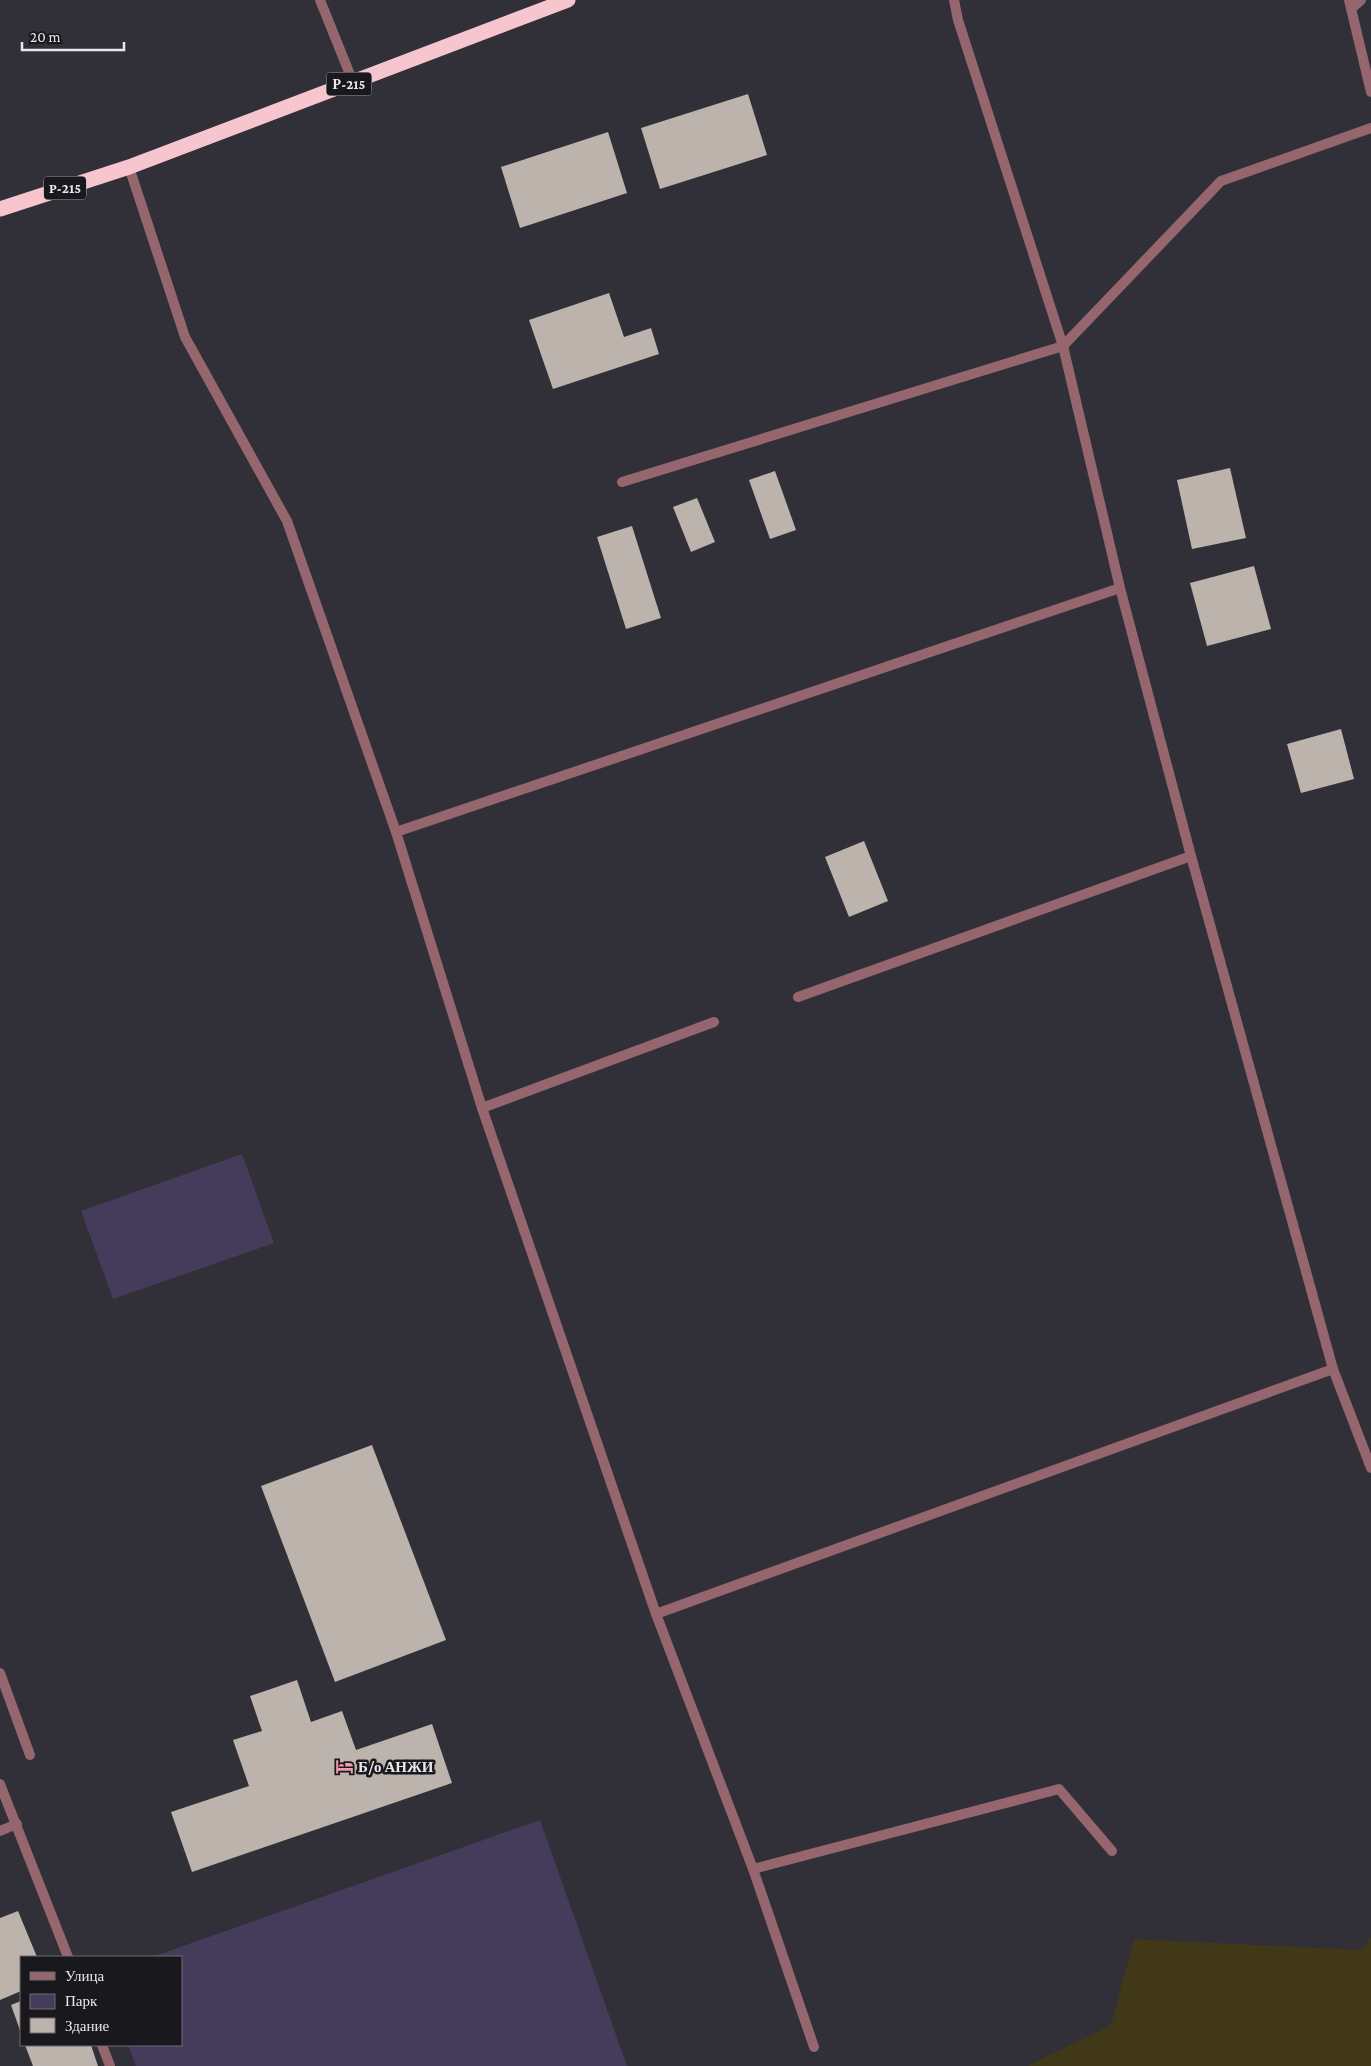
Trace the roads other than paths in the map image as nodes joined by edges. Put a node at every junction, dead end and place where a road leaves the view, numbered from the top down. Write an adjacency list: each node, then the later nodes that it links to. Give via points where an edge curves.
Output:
1 (320, 0): 6 (street)
2 (568, 0): 6 (highway, Р-215)
3 (954, 0): 11 (street)
4 (1361, 0): 5 (street)
5 (1350, 4): 7 (street)
6 (353, 82): 9 (highway, Р-215)
7 (1371, 92)
8 (1371, 128): 11 (street, via 1221,181)
9 (129, 167): 10 (highway, P-215); 14 (street, via 185,337 287,521)
10 (0, 209)
11 (1063, 346): 12 (street); 13 (street)
12 (622, 482)
13 (1120, 588): 14 (street); 15 (street)
14 (396, 832): 18 (street)
15 (1191, 856): 16 (street); 19 (street)
16 (798, 997)
17 (714, 1022): 18 (street)
18 (482, 1108): 21 (street)
19 (1333, 1369): 20 (street); 21 (street)
20 (1371, 1468)
21 (656, 1614): 28 (street)
22 (0, 1673): 23 (street)
23 (30, 1754)
24 (0, 1784): 25 (street)
25 (16, 1824): 26 (street); 29 (street)
26 (0, 1831)
27 (1112, 1851): 28 (street, via 1060,1789)
28 (752, 1869): 31 (street)
29 (68, 1956)
30 (102, 2046): 32 (street)
31 (814, 2047)
32 (110, 2066)

